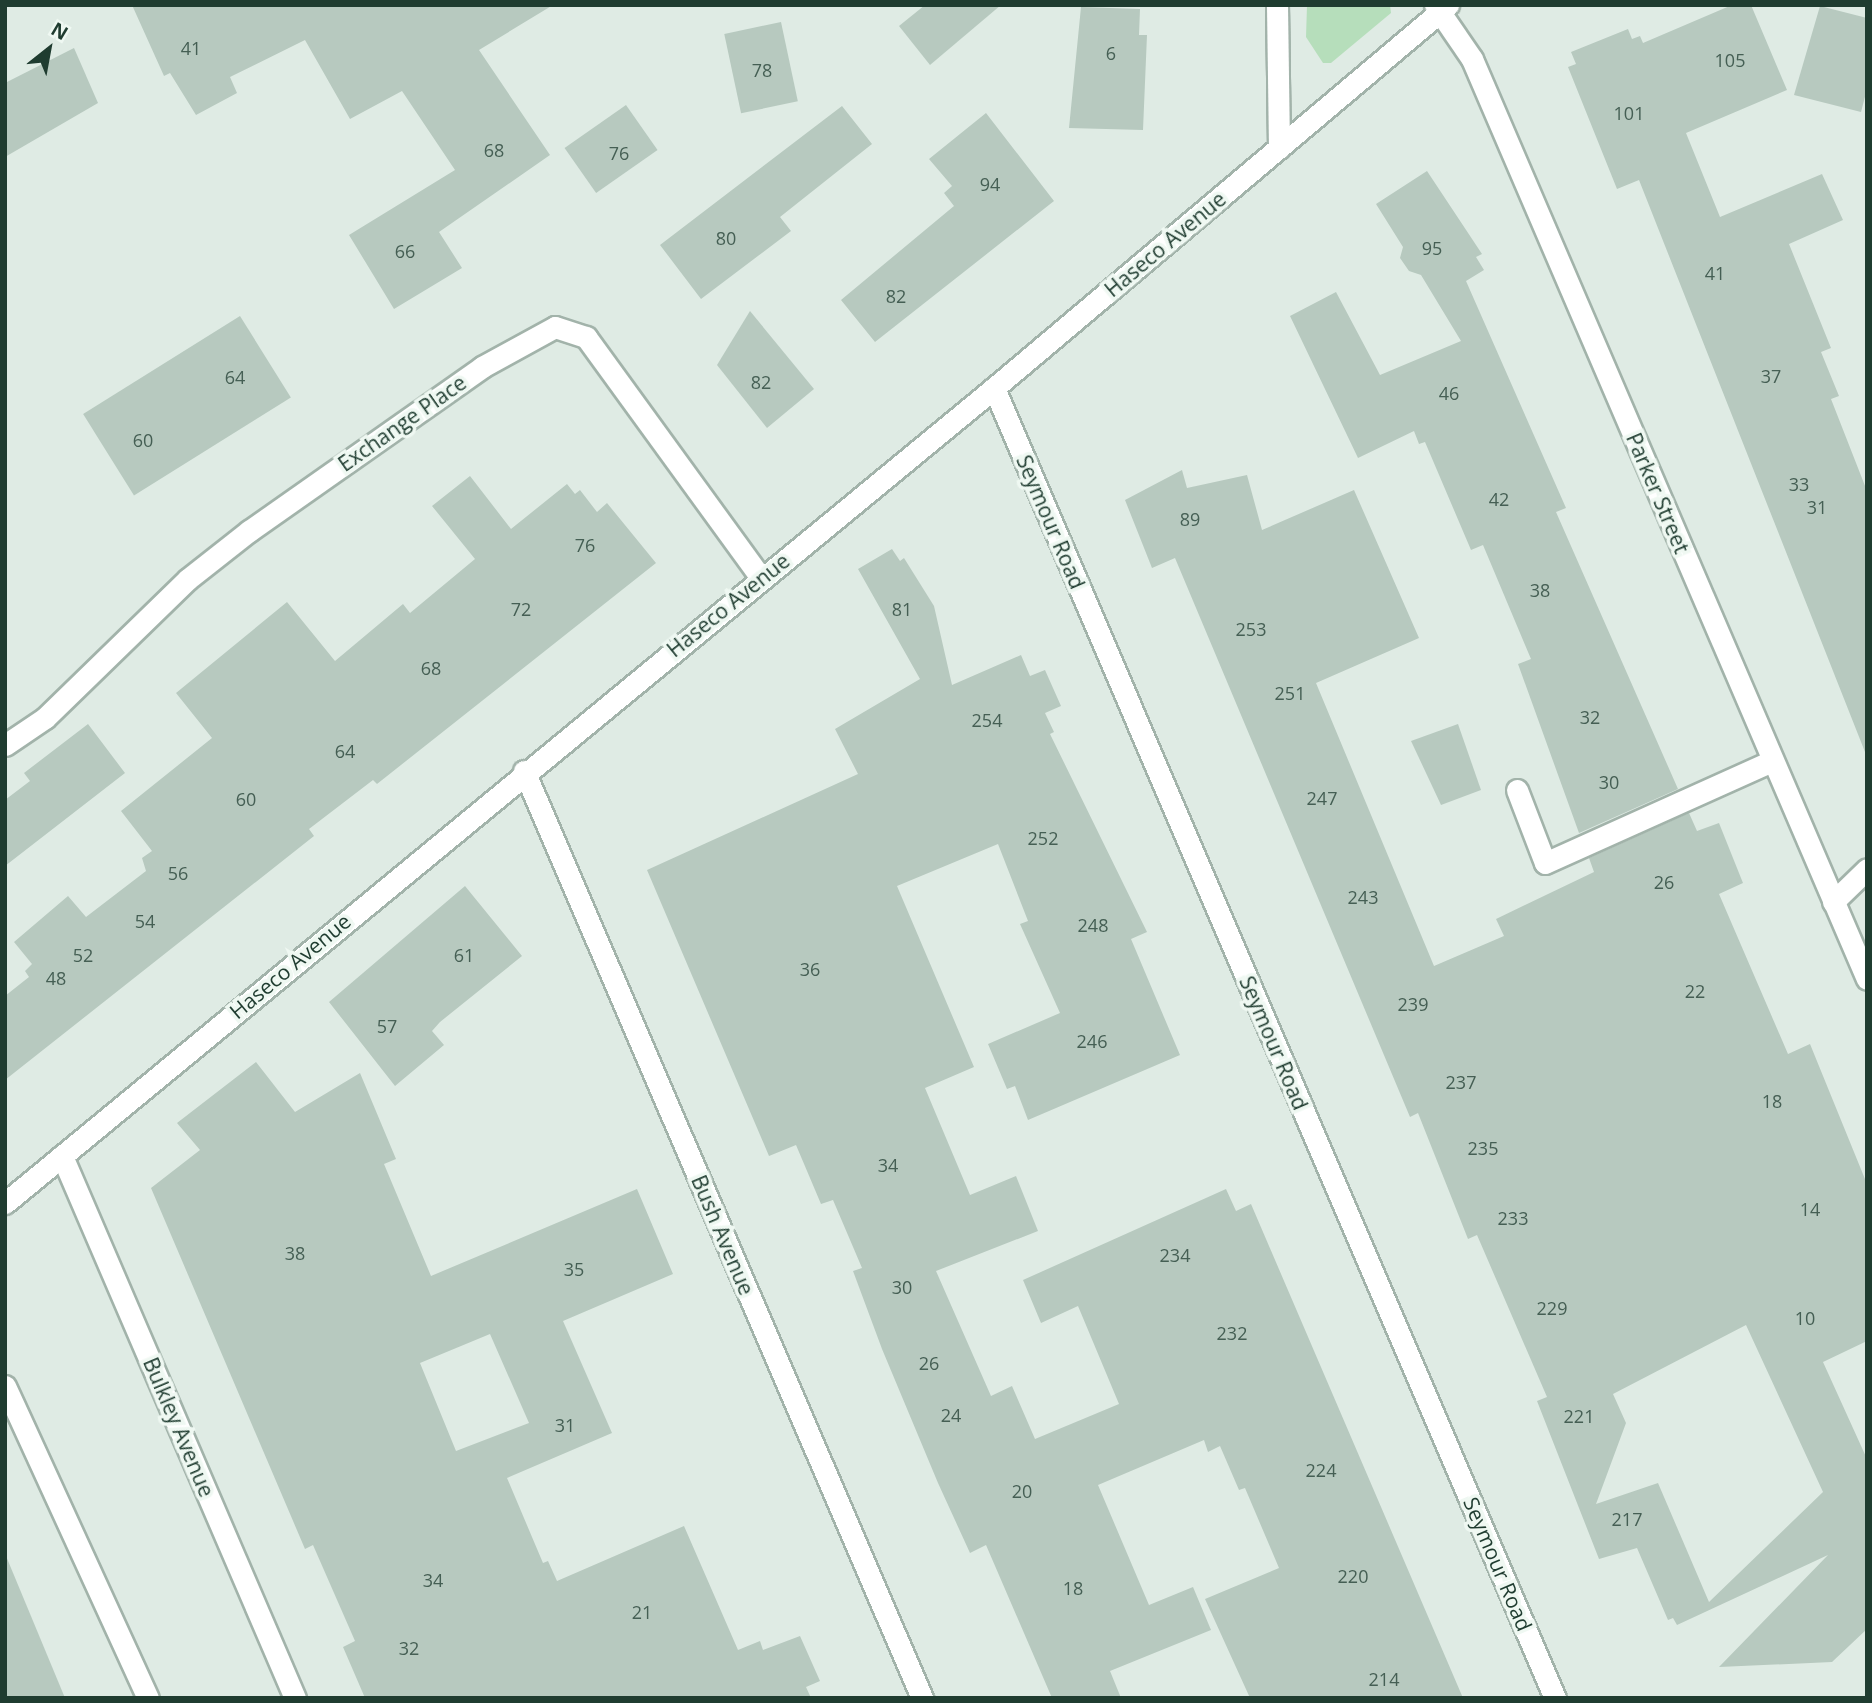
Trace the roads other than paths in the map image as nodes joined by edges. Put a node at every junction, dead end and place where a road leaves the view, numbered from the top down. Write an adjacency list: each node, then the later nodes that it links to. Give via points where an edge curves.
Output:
1 (1277, 5): 3 (street)
2 (1441, 8): 3 (street, Haseco Avenue); 7 (street, Parker Street, via 1472,59)
3 (1279, 148): 4 (street, Haseco Avenue)
4 (994, 388): 5 (street, Haseco Avenue); 19 (street, Seymour Road)
5 (761, 578): 6 (street, Exchange Place, via 586,337 555,327 482,367 249,531 188,579 45,718); 8 (street, Haseco Avenue)
6 (5, 745)
7 (1772, 761): 9 (street, via 1545,863); 11 (street, Parker Street)
8 (524, 771): 13 (street, Haseco Avenue); 18 (street, Bush Avenue)
9 (1517, 790)
10 (1867, 869): 11 (street)
11 (1833, 902): 12 (street, Parker Street)
12 (1867, 979)
13 (62, 1156): 14 (street, Haseco Avenue); 17 (street, Bulkley Avenue)
14 (5, 1203)
15 (5, 1386): 16 (street)
16 (148, 1698)
17 (295, 1698)
18 (922, 1698)
19 (1555, 1698)

